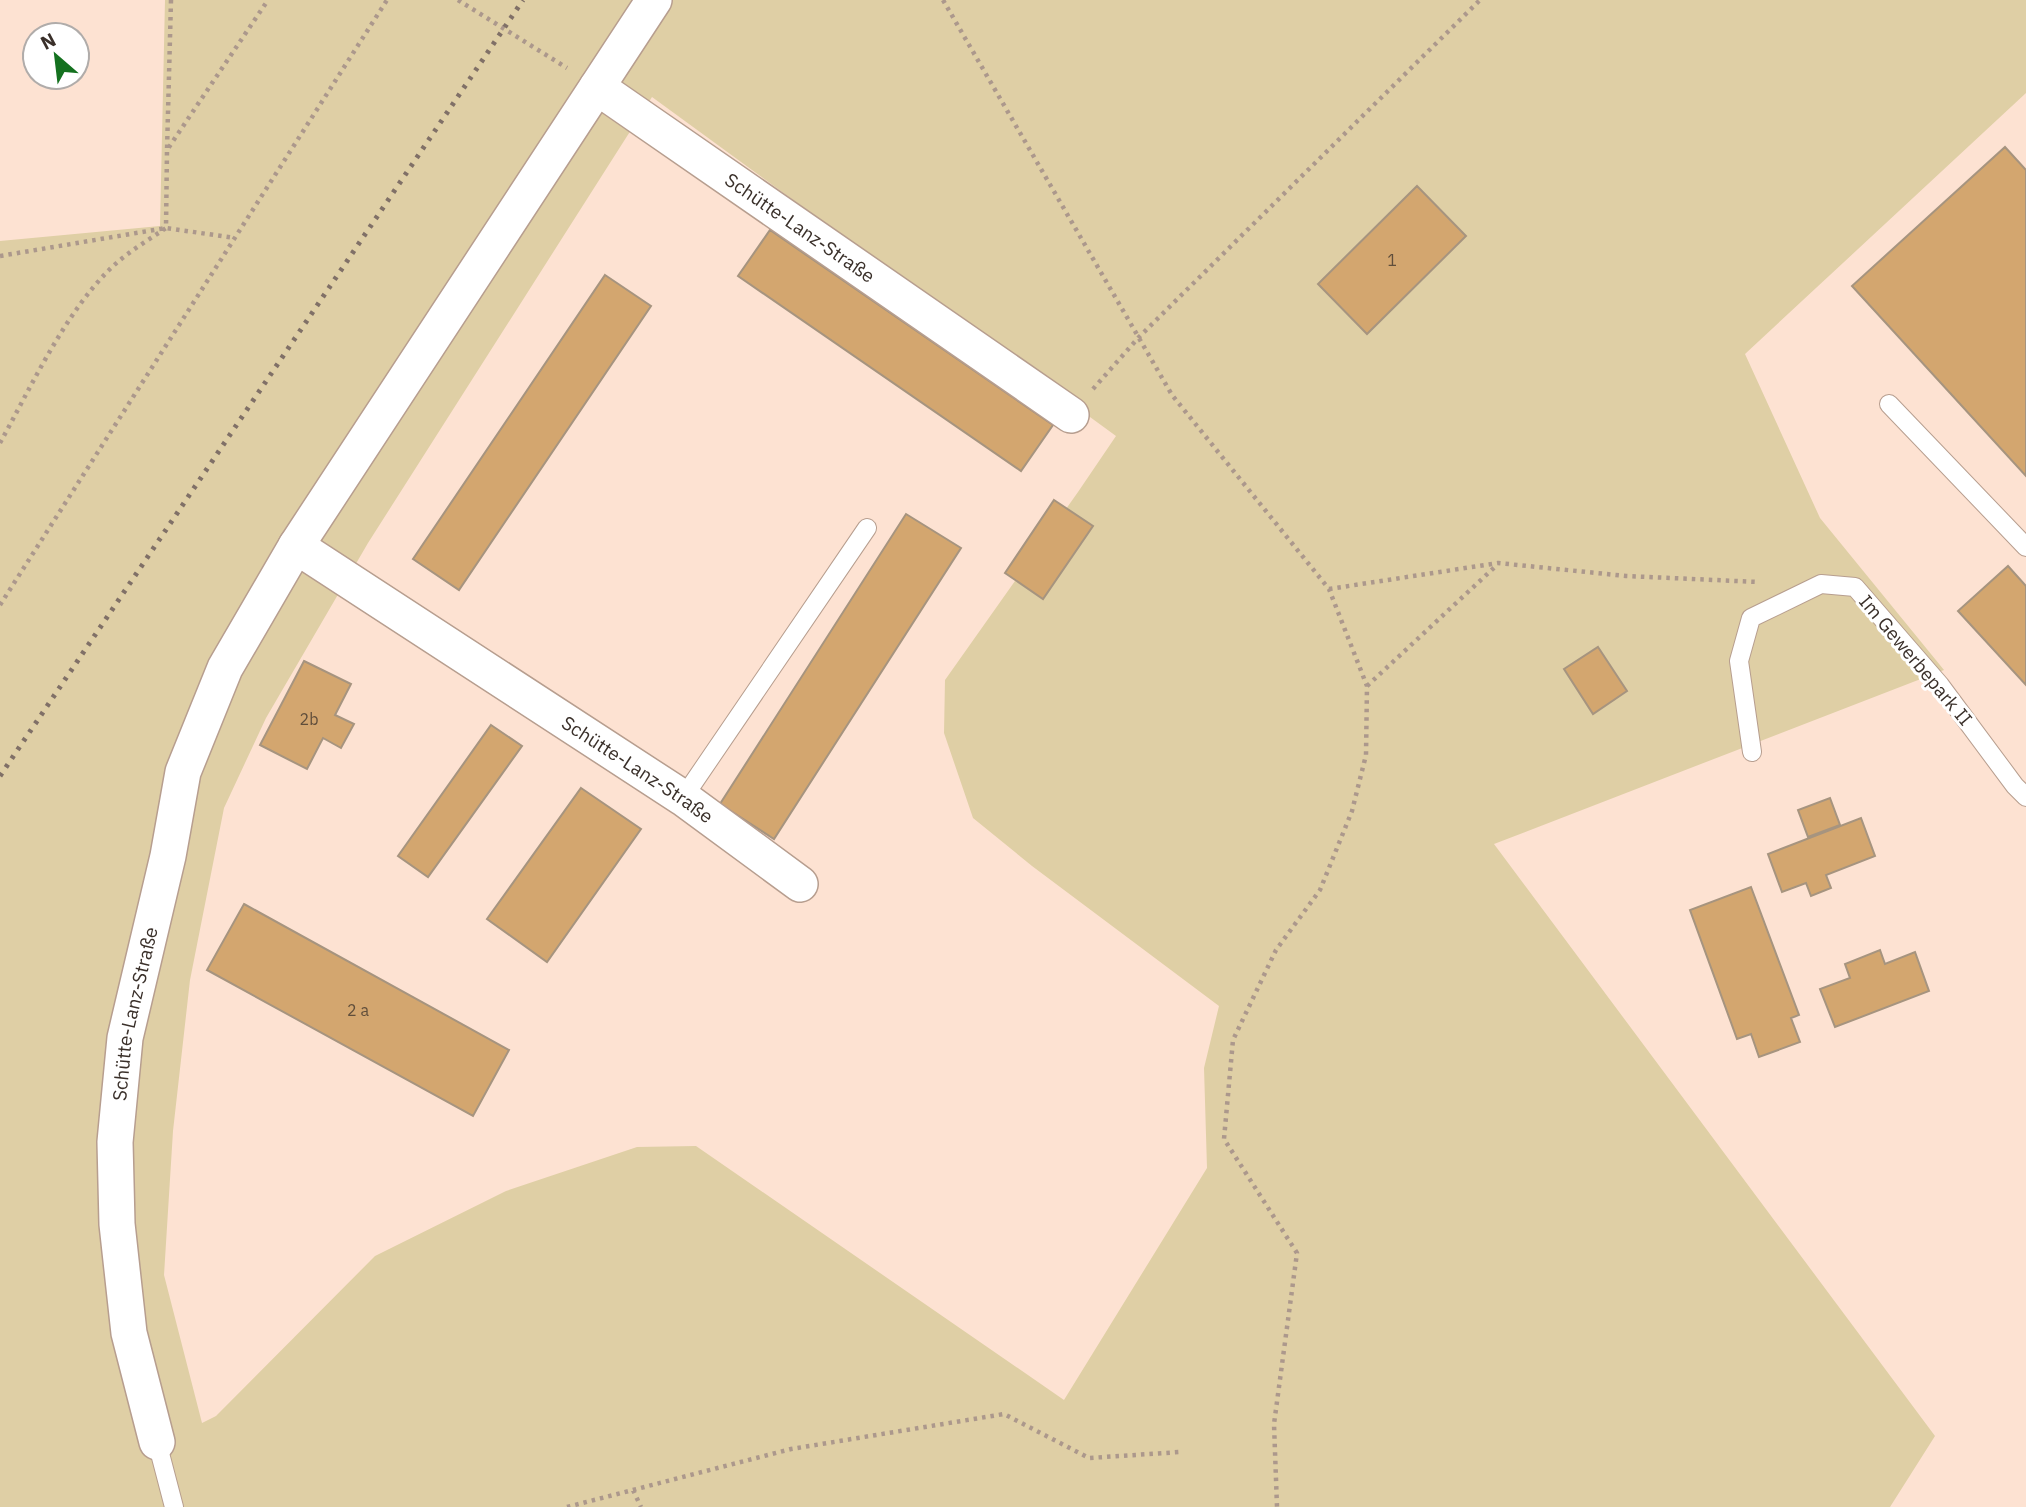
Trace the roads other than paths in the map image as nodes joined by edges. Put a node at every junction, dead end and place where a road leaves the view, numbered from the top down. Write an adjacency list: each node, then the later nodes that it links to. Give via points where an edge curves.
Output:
1 (654, 0): 2 (street, Schütte-Lanz-Straße)
2 (597, 87): 4 (street, Schütte-Lanz-Straße); 6 (street, Schütte-Lanz-Straße)
3 (1889, 404): 7 (lane)
4 (1071, 415)
5 (867, 528): 10 (lane)
6 (296, 546): 10 (street, Schütte-Lanz-Straße); 12 (street, Schütte-Lanz-Straße, via 225,668 183,772 125,1038 115,1142 117,1224 129,1333)
7 (2026, 547)
8 (1752, 752): 9 (lane, Im Gewerbepark II, via 1739,661 1751,618 1821,584 1855,587 1940,685)
9 (2026, 797)
10 (682, 798): 11 (street, Schütte-Lanz-Straße)
11 (800, 884)
12 (157, 1442): 13 (lane, Schütte-Lanz-Straße)
13 (174, 1507)

